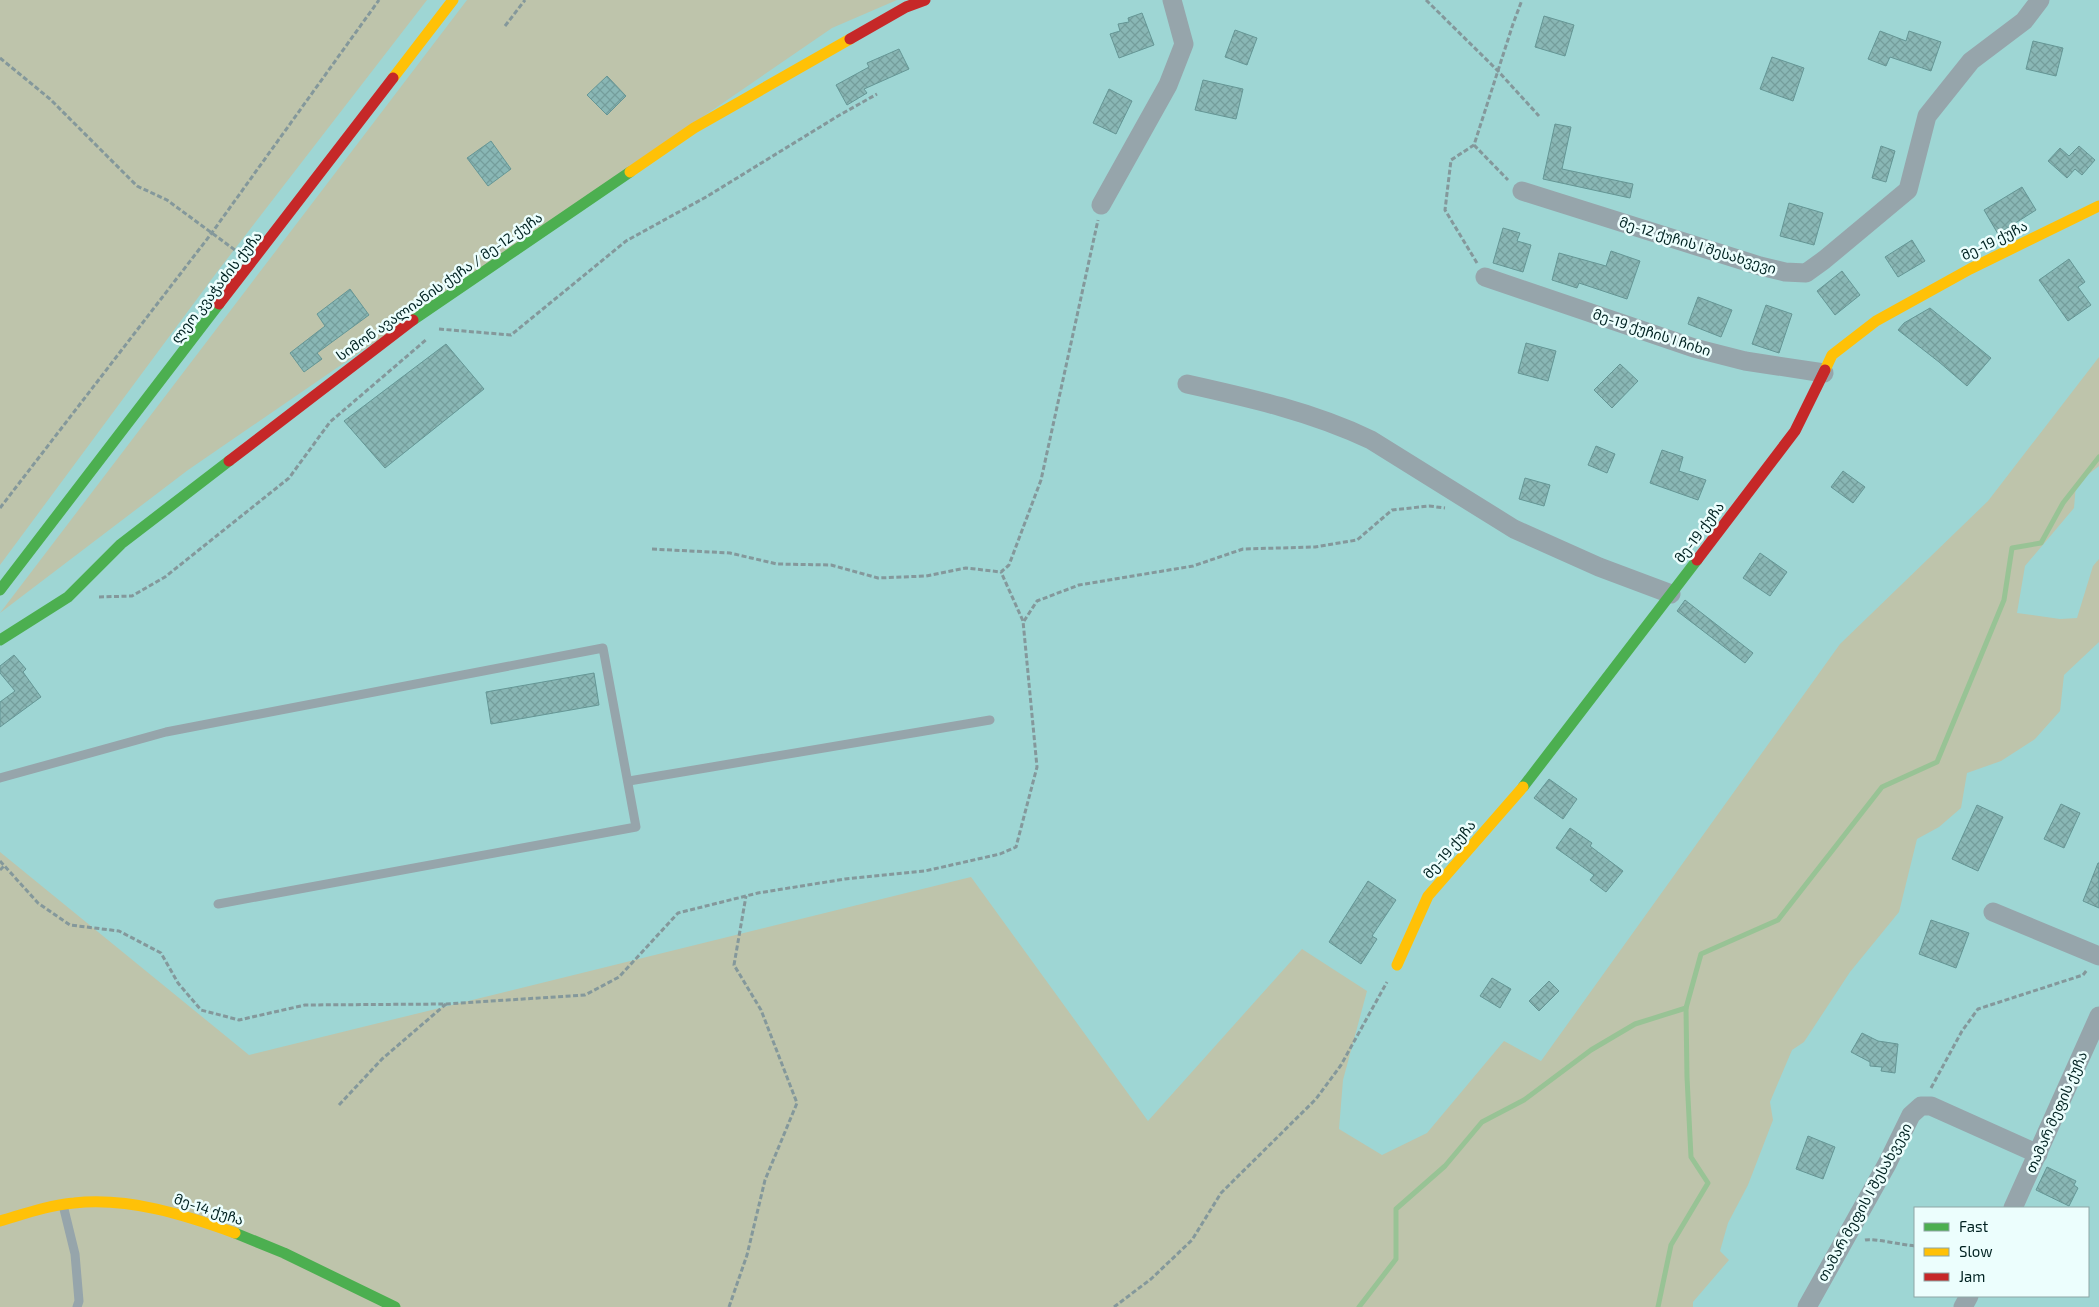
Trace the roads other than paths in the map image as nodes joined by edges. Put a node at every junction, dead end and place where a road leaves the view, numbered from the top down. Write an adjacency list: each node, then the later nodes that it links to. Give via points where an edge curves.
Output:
1 (453, 0): 11 (street, ლეო კვაჭაძის ქუჩა)
2 (925, 0): 13 (street, სიმონ ავალიანის ქუჩა / მე-12 ქუჩა, via 906,7 694,128 393,334 121,544 68,598)
3 (1172, 0): 6 (street, via 1184,44 1168,84)
4 (2040, 0): 5 (street, მე-12 ქუჩის I შესახვევი, via 2024,21 1971,61 1927,116 1908,190 1806,273 1760,266)
5 (1522, 191)
6 (1101, 205)
7 (2099, 206): 9 (street, მე-19 ქუჩა, via 1970,269 1876,321 1832,355)
8 (1484, 277): 9 (street, მე-19 ქუჩის I ჩიხი, via 1694,348 1745,361)
9 (1824, 374): 12 (street, მე-19 ქუჩა, via 1795,431)
10 (1187, 384): 12 (street, via 1267,402 1347,429 1371,440 1514,529 1599,567)
11 (0, 590)
12 (1672, 594): 20 (street, მე-19 ქუჩა, via 1532,777 1428,896)
13 (0, 640)
14 (990, 720): 16 (lane)
15 (0, 778): 16 (lane, via 166,732 603,648)
16 (629, 781): 17 (lane, via 636,828)
17 (218, 904)
18 (1993, 912): 19 (street)
19 (2098, 956)
20 (1397, 965)
21 (2099, 1016): 22 (street, თამარ მეფის ქუჩა)
22 (2038, 1154): 24 (street, თამარ მეფის ქუჩა); 28 (street, თამარ მეფის I შესახვევი, via 1931,1106 1921,1106 1911,1115)
23 (63, 1205): 25 (street, მე-14 ქუჩა); 26 (lane, via 75,1254); 27 (street, მე-14 ქუჩა, via 117,1203 152,1207 198,1220 242,1236)
24 (2014, 1207)
25 (0, 1221)
26 (77, 1307)
27 (395, 1307)
28 (1807, 1307)

